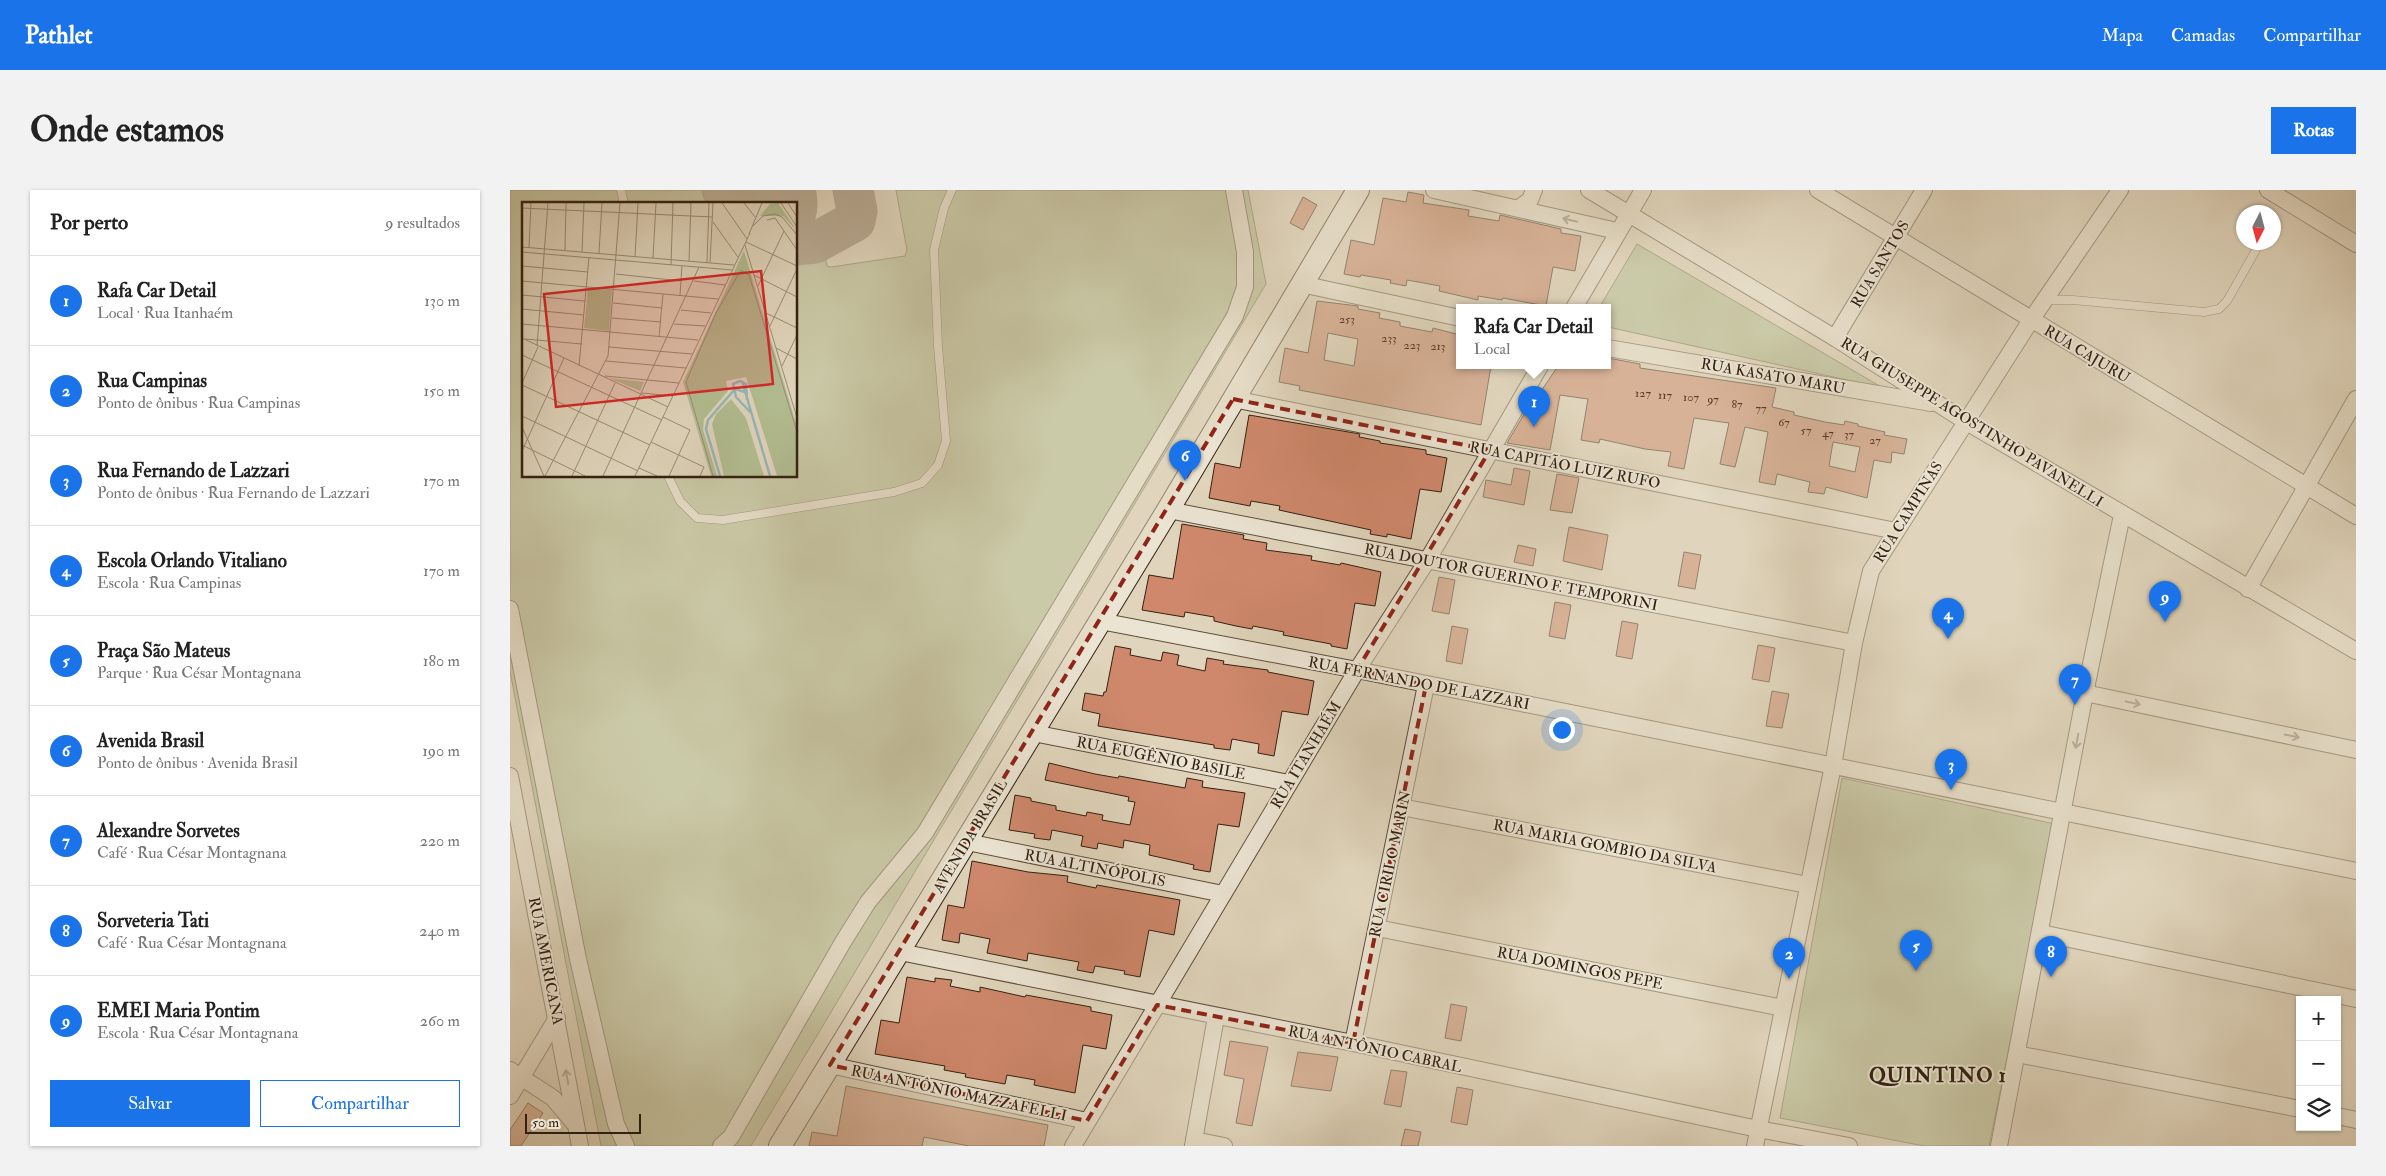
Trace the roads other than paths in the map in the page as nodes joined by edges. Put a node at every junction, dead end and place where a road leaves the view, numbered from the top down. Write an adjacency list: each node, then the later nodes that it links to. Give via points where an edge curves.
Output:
1 (952, 190): 31 (lane, via 934,250 946,441 938,465 922,483 894,492 723,520 697,518 680,501)
2 (1234, 190): 80 (street, via 1245,252 1245,286 1236,316 925,833 863,910 731,1136)
3 (1358, 190): 18 (main road, AVENIDA BRASIL)
4 (1434, 190): 12 (street)
5 (1534, 190): 12 (street, via 1530,200)
6 (1589, 190): 13 (street, RUA GIUSEPPE AGOSTINHO PAVANELLI)
7 (1642, 190): 13 (street)
8 (1818, 190): 15 (street, RUA CAJURU)
9 (1924, 190): 15 (street, RUA SANTOS)
10 (2120, 190): 19 (street, RUA CAMPINAS)
11 (2268, 190): 16 (street)
12 (1519, 208): 14 (street, one-way to 12)
13 (1629, 213): 14 (street); 23 (street, RUA GIUSEPPE AGOSTINHO PAVANELLI)
14 (1617, 231): 20 (street)
15 (1896, 238): 22 (street, RUA CAJURU); 23 (street, RUA SANTOS)
16 (2356, 244)
17 (2256, 250): 19 (lane, via 2219,309 2204,312)
18 (1301, 284): 21 (street); 26 (main road, AVENIDA BRASIL)
19 (2044, 300): 22 (street, RUA CAMPINAS)
20 (1576, 304)
21 (1456, 317)
22 (2031, 320): 29 (street, RUA CAMPINAS); 32 (street, RUA CAJURU)
23 (1835, 338): 28 (street, RUA GIUSEPPE AGOSTINHO PAVANELLI)
24 (1611, 349): 28 (street, RUA KASATO MARU)
25 (1538, 369): 30 (street, RUA ITANHAÉM)
26 (1233, 399): 30 (street, RUA CAPITÃO LUIZ RUFO); 33 (main road, AVENIDA BRASIL)
27 (2356, 399): 32 (street)
28 (1939, 405): 29 (street, RUA GIUSEPPE AGOSTINHO PAVANELLI)
29 (1965, 421): 34 (street, RUA GIUSEPPE AGOSTINHO PAVANELLI); 36 (street, RUA CAMPINAS)
30 (1490, 450): 36 (street, RUA CAPITÃO LUIZ RUFO); 37 (street, RUA ITANHAÉM)
31 (669, 478)
32 (2306, 487): 35 (street, RUA CAJURU); 38 (street)
33 (1168, 510): 37 (street, RUA DOUTOR GUERINO F. TEMPORINI); 40 (main road, AVENIDA BRASIL)
34 (2122, 515): 38 (street, RUA GIUSEPPE AGOSTINHO PAVANELLI); 45 (street)
35 (2356, 516)
36 (1896, 532): 41 (street, RUA CAMPINAS, via 1871,571)
37 (1427, 561): 41 (street, RUA DOUTOR GUERINO F. TEMPORINI); 43 (street, RUA ITANHAÉM)
38 (2248, 589): 42 (street, RUA GIUSEPPE AGOSTINHO PAVANELLI)
39 (510, 609): 79 (street, via 578,959 616,1124)
40 (1100, 622): 43 (street, RUA FERNANDO DE LAZZARI); 46 (main road, AVENIDA BRASIL)
41 (1854, 643): 48 (street, RUA CAMPINAS)
42 (2356, 651)
43 (1357, 670): 44 (street, RUA FERNANDO DE LAZZARI); 50 (street, RUA ITANHAÉM)
44 (1426, 684): 48 (street, RUA FERNANDO DE LAZZARI); 52 (street, RUA CIRILO MARIN)
45 (2085, 693): 47 (street, one-way to 47); 53 (street, one-way to 53)
46 (1033, 733): 50 (street, RUA EUGÊNIO BASILE); 54 (main road, AVENIDA BRASIL)
47 (2356, 750)
48 (1833, 766): 53 (street, RUA FERNANDO DE LAZZARI); 56 (street, RUA CAMPINAS)
49 (510, 776): 51 (street, RUA AMERICANA)
50 (1289, 784): 57 (street, RUA ITANHAÉM)
51 (512, 794): 65 (street, RUA AMERICANA)
52 (1401, 807): 56 (street, RUA MARIA GOMBIO DA SILVA); 58 (street, RUA CIRILO MARIN)
53 (2064, 813): 55 (street, RUA FERNANDO DE LAZZARI); 59 (street)
54 (966, 842): 57 (street, RUA ALTINÓPOLIS); 60 (main road, AVENIDA BRASIL)
55 (2356, 871)
56 (1808, 885): 63 (street, RUA CAMPINAS)
57 (1223, 894): 62 (street, RUA ITANHAÉM)
58 (1377, 928): 63 (street, RUA DOMINGOS PEPE); 66 (street, RUA CIRILO MARIN)
59 (2041, 933): 61 (street); 67 (street)
60 (900, 952): 62 (street, RUA ANTÔNIO CABRAL); 68 (main road, AVENIDA BRASIL)
61 (2356, 999)
62 (1157, 1005): 64 (street, RUA ANTÔNIO CABRAL); 74 (street, RUA ITANHAÉM)
63 (1783, 1008): 76 (street, RUA CAMPINAS)
64 (1216, 1017): 66 (street, RUA ANTÔNIO CABRAL); 77 (street)
65 (557, 1018): 69 (street); 75 (street, RUA AMERICANA, one-way to 65)
66 (1353, 1043): 76 (street, RUA ANTÔNIO CABRAL)
67 (2017, 1054): 71 (street); 86 (street)
68 (830, 1065): 74 (street, RUA ANTÔNIO MAZZAFELLI); 81 (main road, AVENIDA BRASIL)
69 (516, 1074): 70 (street); 75 (street, via 553,1098)
70 (510, 1096)
71 (2296, 1108)
72 (2341, 1117): 73 (street)
73 (2356, 1120)
74 (1087, 1121): 82 (street, RUA ITANHAÉM)
75 (576, 1125): 78 (street, RUA AMERICANA)
76 (1758, 1129): 84 (street, RUA CAMPINAS); 85 (street, RUA ANTÔNIO CABRAL)
77 (1193, 1143): 83 (street)
78 (580, 1146)
79 (626, 1146)
80 (721, 1146)
81 (780, 1146)
82 (1073, 1146)
83 (1224, 1146)
84 (1755, 1146)
85 (1849, 1146)
86 (1999, 1146)

